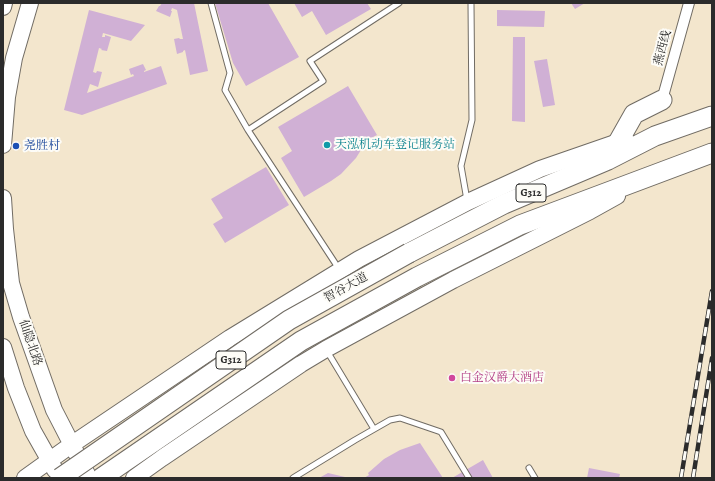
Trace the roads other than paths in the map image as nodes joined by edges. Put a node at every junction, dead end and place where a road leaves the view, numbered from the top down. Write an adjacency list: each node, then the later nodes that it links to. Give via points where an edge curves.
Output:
1 (4, 3): 7 (main road)
2 (30, 3): 13 (main road, via 14,58 7,97)
3 (211, 3): 10 (lane, via 230,73 226,90)
4 (399, 3): 10 (lane, via 310,61 323,82)
5 (471, 3): 18 (lane, via 472,120 461,166)
6 (689, 3): 8 (street, 燕西线)
7 (3, 7)
8 (662, 100): 11 (highway, via 642,110 644,124); 12 (highway, via 634,114)
9 (712, 116): 11 (highway, G312)
10 (248, 130): 19 (lane)
11 (655, 136): 12 (main road); 15 (highway, 智谷大道 / G312)
12 (618, 142): 15 (highway); 18 (main road, via 540,169)
13 (3, 145)
14 (712, 153): 16 (highway, G312)
15 (608, 160): 28 (highway, 智谷大道 / G312, bridge, via 504,204 289,320)
16 (658, 173): 21 (main road); 30 (highway, 智谷大道 / G312, via 520,225 417,277 301,341)
17 (3, 198): 23 (main road, 仙隐北路, via 11,284 54,410)
18 (468, 202): 19 (main road)
19 (340, 271): 23 (main road, via 230,338)
20 (3, 347): 25 (main road, via 30,424)
21 (326, 349): 22 (lane); 24 (main road)
22 (374, 429): 33 (lane); 34 (lane, via 390,420 400,418 441,432)
23 (71, 445): 25 (main road); 29 (main road, 仙隐北路)
24 (162, 458): 31 (main road); 32 (main road)
25 (49, 460): 27 (main road); 28 (main road)
26 (530, 468): 35 (lane)
27 (25, 478)
28 (60, 478)
29 (89, 478)
30 (100, 478)
31 (134, 478)
32 (156, 478)
33 (293, 478)
34 (469, 478)
35 (535, 478)

